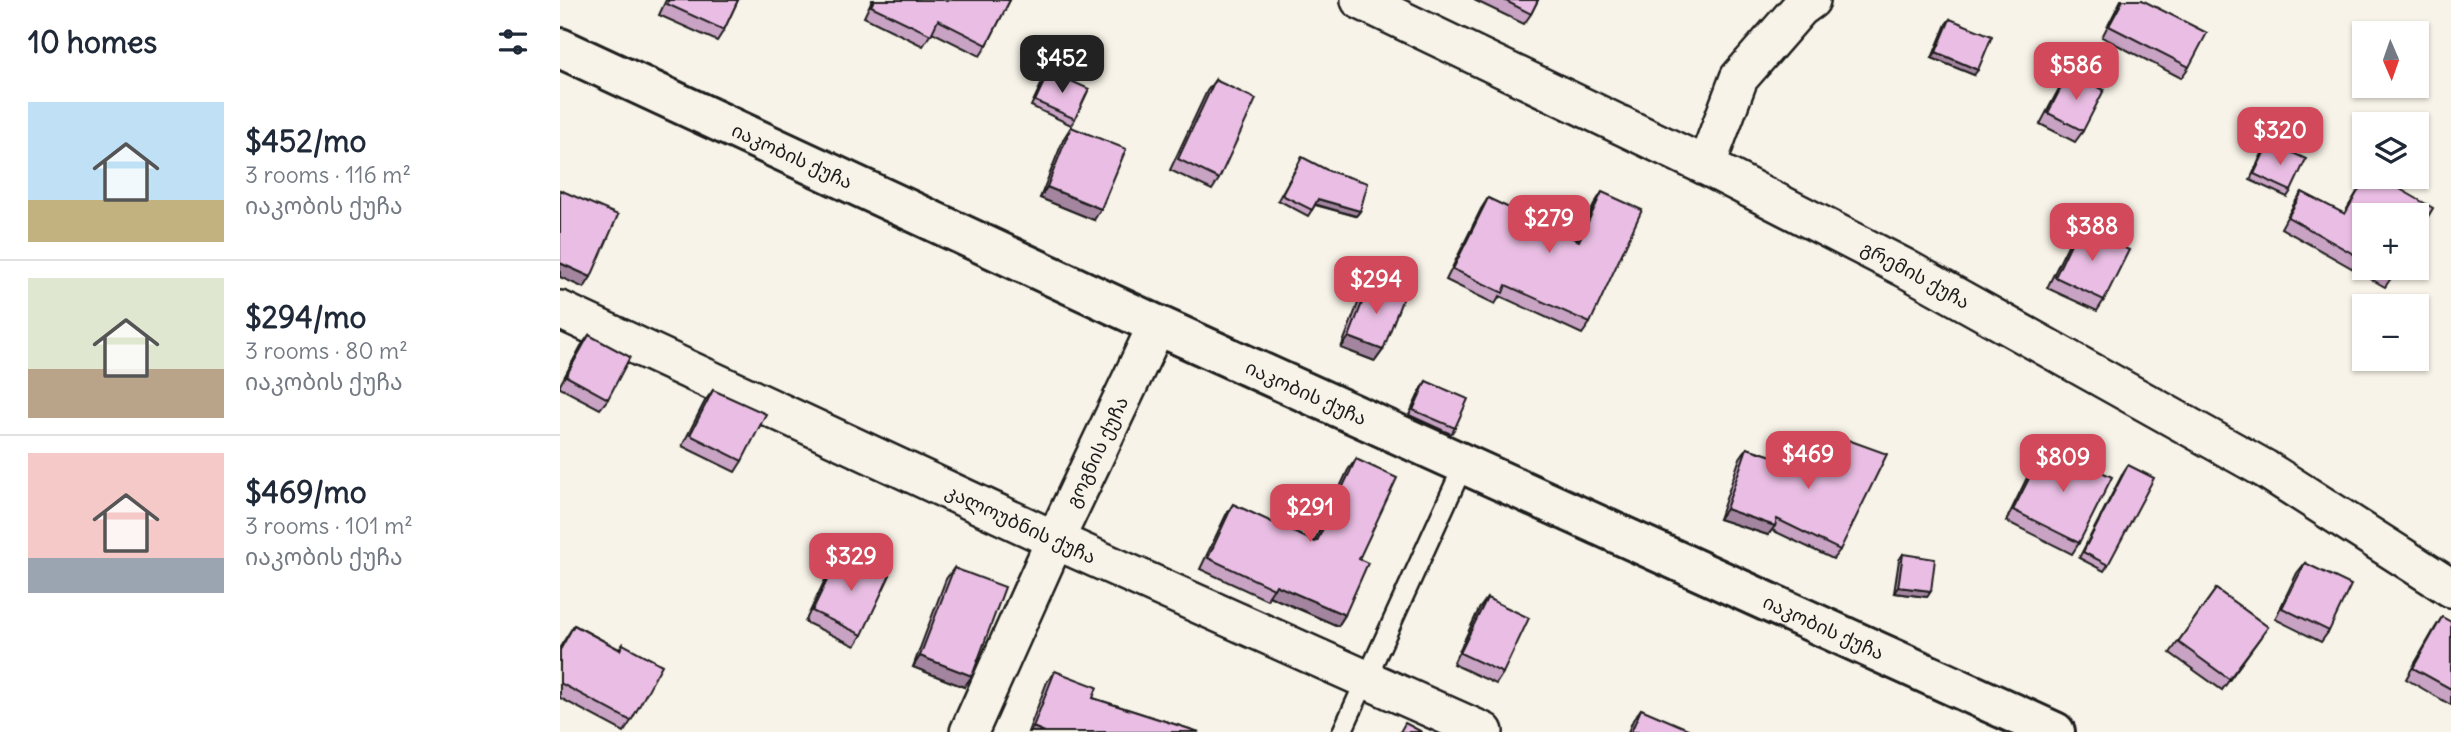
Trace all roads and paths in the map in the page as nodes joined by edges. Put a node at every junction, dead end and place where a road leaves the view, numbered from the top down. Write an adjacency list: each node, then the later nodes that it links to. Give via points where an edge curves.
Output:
1 (1360, 0): 4 (street, გრემის ქუჩა)
2 (1811, 0): 4 (street, via 1739,78)
3 (560, 48): 6 (street, იაკობის ქუჩა)
4 (1706, 166): 9 (street, გრემის ქუჩა, via 1903,267 2265,469)
5 (560, 310): 8 (street, კალოუბნის ქუჩა)
6 (1157, 325): 7 (street, იაკობის ქუჩა); 8 (street, გოგნის ქუჩა)
7 (1464, 464): 10 (lane); 14 (street, იაკობის ქუჩა)
8 (1055, 540): 10 (street, კალოუბნის ქუჩა); 11 (street, გოგნის ქუჩა)
9 (2451, 588)
10 (1366, 679): 12 (lane); 13 (street, კალოუბნის ქუჩა)
11 (970, 732)
12 (1342, 732)
13 (1484, 732)
14 (2055, 732)

